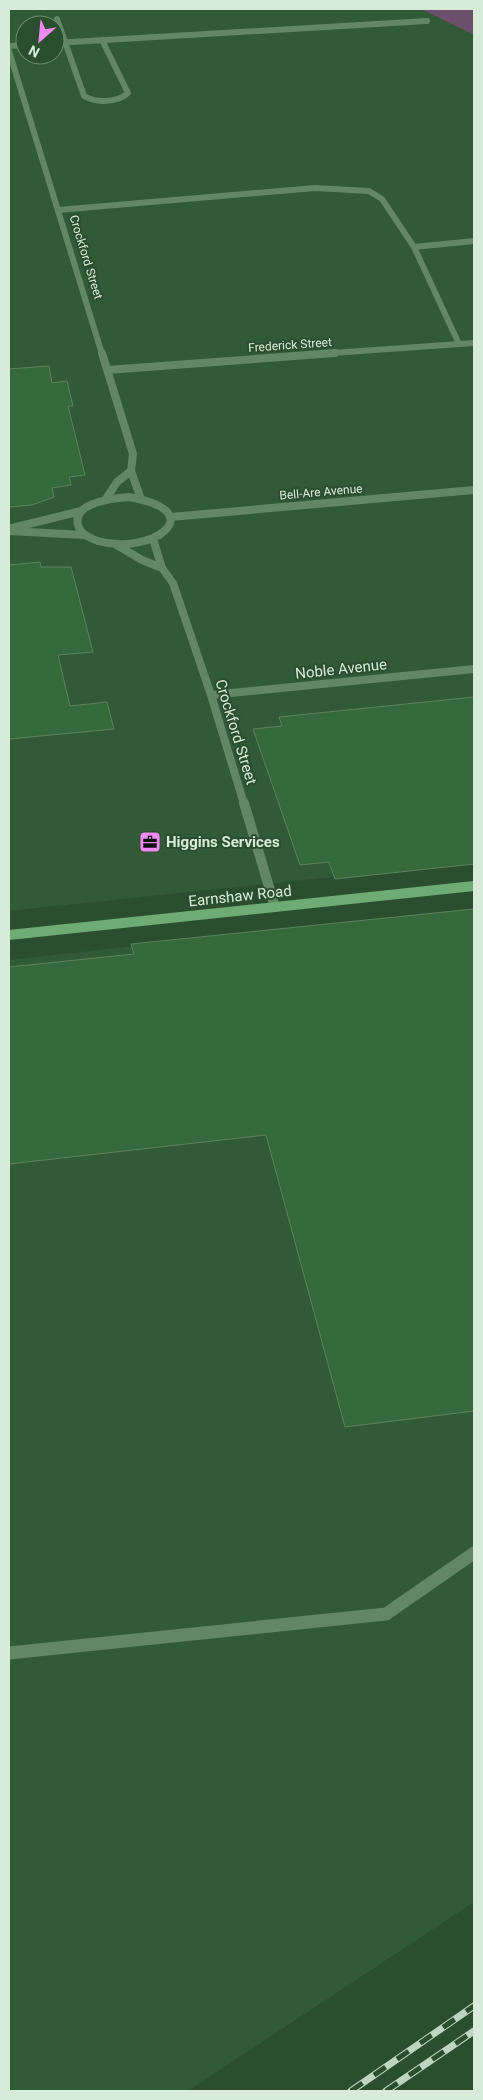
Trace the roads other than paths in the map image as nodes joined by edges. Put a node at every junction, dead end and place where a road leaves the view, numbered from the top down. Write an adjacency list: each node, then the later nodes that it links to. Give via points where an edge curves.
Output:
1 (426, 21): 2 (street)
2 (102, 40): 3 (street); 3 (street, via 128,94 122,98 93,100 84,96)
3 (66, 43)
4 (9, 55): 5 (street, Crockford Street)
5 (58, 210): 7 (street, via 315,188 351,188 370,191 382,198); 10 (street, Crockford Street)
6 (474, 242): 7 (street)
7 (414, 247): 9 (street)
8 (474, 343): 9 (street, Frederick Street)
9 (459, 344): 10 (street, Frederick Street)
10 (107, 370): 11 (street, Crockford Street, via 133,454)
11 (132, 471): 13 (street, Crockford Street); 14 (street, via 117,482)
12 (474, 490): 16 (street, Bell-Are Avenue)
13 (140, 498): 14 (street); 16 (street, via 160,505)
14 (106, 499): 15 (street)
15 (81, 512): 17 (street); 18 (street, via 77,524)
16 (170, 516): 19 (street, via 168,529)
17 (9, 530): 18 (street)
18 (85, 535): 20 (street)
19 (153, 539): 20 (street); 21 (street, Crockford Street)
20 (115, 544): 21 (street)
21 (162, 568): 23 (street, Crockford Street, via 173,583)
22 (474, 669): 23 (street, Noble Avenue)
23 (211, 695): 25 (street, Crockford Street)
24 (474, 886): 25 (street, Earnshaw Road)
25 (275, 907): 26 (street, Earnshaw Road)
26 (9, 935)
27 (474, 1553): 28 (street, via 386,1614)
28 (9, 1653)

